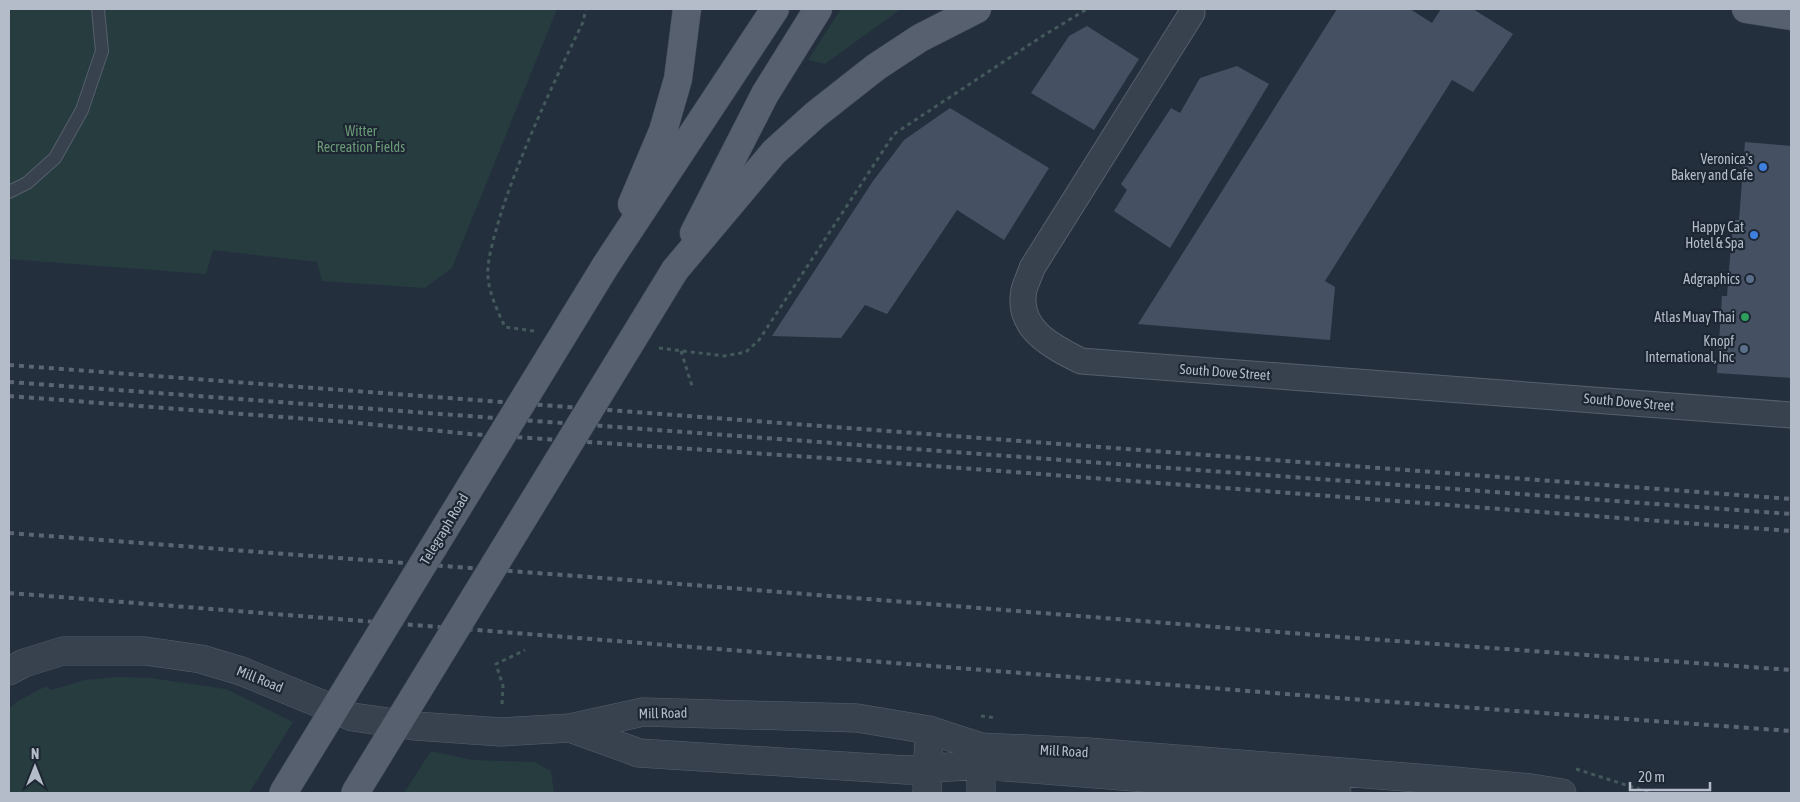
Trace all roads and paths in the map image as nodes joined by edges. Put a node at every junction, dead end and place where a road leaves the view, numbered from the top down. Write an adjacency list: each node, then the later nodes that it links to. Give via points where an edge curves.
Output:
1 (98, 9): 11 (lane, via 102,51 82,110 55,158 27,183)
2 (586, 9): 14 (path, via 513,176 495,232 488,276 497,312 505,327)
3 (687, 9): 12 (main road, via 678,79 662,131)
4 (775, 9): 12 (main road)
5 (818, 9): 13 (main road, via 765,94)
6 (977, 9): 13 (main road, via 920,38 815,115 774,152)
7 (1088, 9): 16 (path, via 894,134 759,340 746,352 724,356)
8 (1746, 9): 10 (main road)
9 (1192, 13): 18 (street, South Dove Street, via 1032,268 1024,291 1026,314 1036,334 1056,349 1081,361)
10 (1791, 16)
11 (9, 192)
12 (606, 265): 26 (main road, Telegraph Road, bridge)
13 (675, 270): 27 (main road, bridge)
14 (544, 332)
15 (651, 347): 16 (path)
16 (681, 351): 17 (path)
17 (692, 386)
18 (1791, 415)
19 (525, 650): 21 (path, via 496,664)
20 (9, 670): 22 (street, Mill Road, via 63,652 145,650 241,671 353,717 415,726 501,732)
21 (503, 686)
22 (570, 728): 23 (street, Mill Road, via 643,712 857,718); 25 (street, Mill Road, via 639,753 906,770)
23 (929, 730): 24 (street, Mill Road); 25 (street)
24 (981, 756): 25 (street, Mill Road); 28 (street); 29 (street, Mill Road); 30 (street, Mill Road, via 1088,752 1443,780)
25 (927, 781)
26 (283, 793)
27 (355, 793)
28 (981, 793)
29 (1337, 793)
30 (1562, 793)

